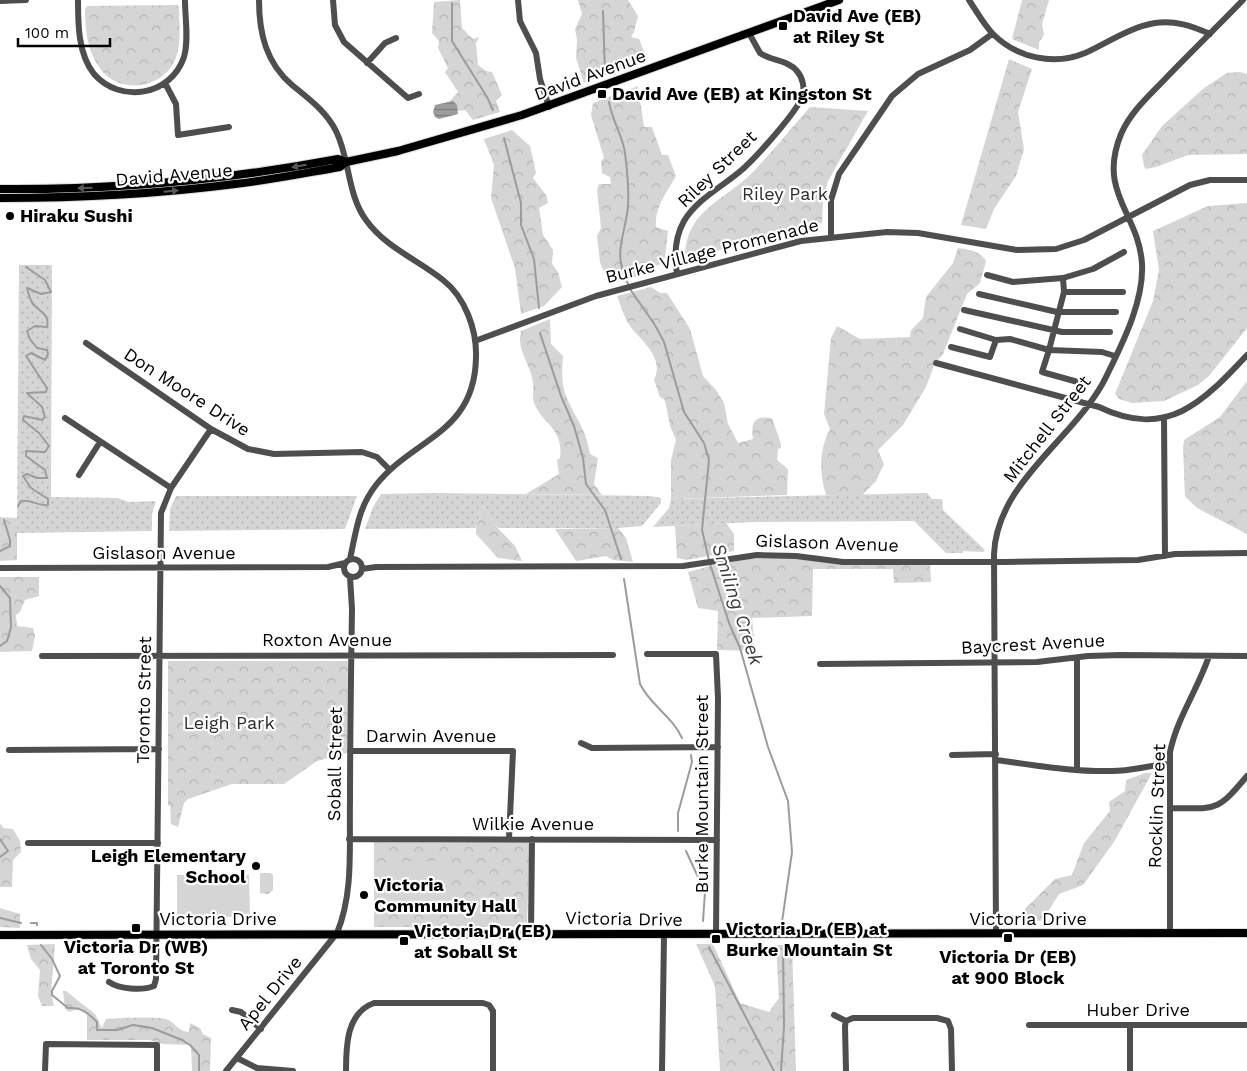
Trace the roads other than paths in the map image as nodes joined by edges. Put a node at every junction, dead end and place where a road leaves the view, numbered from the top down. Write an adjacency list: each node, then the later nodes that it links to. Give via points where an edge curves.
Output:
1 (26, 0): 10 (street)
2 (78, 0): 16 (street, via 82,47 92,70 104,83 136,93)
3 (185, 0): 16 (street, via 185,53 177,71)
4 (259, 0): 20 (street, via 261,30 269,55 283,76 328,117)
5 (333, 0): 15 (street, via 338,34)
6 (518, 0): 18 (street, via 521,24 536,54)
7 (839, 0): 11 (main road, David Avenue)
8 (970, 0): 12 (street)
9 (1244, 0): 13 (street, Mitchell Street)
10 (0, 1)
11 (749, 33): 18 (main road, David Avenue); 27 (street, Riley Street, via 762,54 789,64 797,71 803,84 801,98 748,164 700,201 687,217 676,245)
12 (992, 34): 13 (street, via 1018,52 1051,59 1082,54 1134,29 1153,24 1177,23); 25 (street, via 970,50 918,74 892,96 839,174 831,200)
13 (1210, 34): 24 (street, Mitchell Street, via 1136,110 1121,134 1114,174 1116,193)
14 (396, 38): 15 (street, via 385,43)
15 (367, 63): 17 (street, via 408,98)
16 (165, 83): 19 (street, via 176,104 178,135)
17 (419, 94)
18 (549, 107): 20 (main road, David Avenue, via 459,134)
19 (229, 127)
20 (346, 162): 22 (main road, David Avenue, one-way to 22, via 338,158 226,176 145,184); 23 (main road, David Avenue, one-way to 20, via 192,190 316,172 340,167); 40 (street, via 352,189 366,219 383,240 444,281 466,309)
21 (1247, 180): 24 (street, Burke Village Promenade, via 1210,180 1190,185)
22 (0, 189)
23 (0, 198)
24 (1126, 217): 25 (street, Burke Village Promenade, via 1084,240 1056,249 1031,251 918,233); 45 (street, Mitchell Street, via 1139,248 1142,279 1136,304)
25 (830, 237): 27 (street, Burke Village Promenade, via 801,241)
26 (1124, 252): 29 (street, via 1093,269)
27 (678, 274): 40 (street, Burke Village Promenade, via 569,305)
28 (986, 275): 29 (street, via 1013,282)
29 (1063, 278): 30 (street)
30 (1064, 292): 31 (street); 34 (street)
31 (1123, 292)
32 (979, 294): 34 (street)
33 (964, 310): 37 (street)
34 (1058, 312): 35 (street); 37 (street)
35 (1116, 312)
36 (960, 329): 39 (street)
37 (1053, 331): 38 (street); 43 (street)
38 (1110, 332)
39 (996, 340): 42 (street, via 990,357); 43 (street, via 1010,339)
40 (475, 341): 53 (street, via 473,382 463,406 447,428)
41 (86, 343): 51 (street, Don Moore Drive)
42 (951, 347)
43 (1049, 350): 45 (street, via 1102,352); 47 (street, via 1042,372)
44 (1247, 355): 49 (street, via 1205,398)
45 (1115, 356): 48 (street, Mitchell Street, via 1102,386)
46 (936, 363): 48 (street)
47 (1086, 384)
48 (1089, 404): 49 (street, via 1132,418); 58 (street, Mitchell Street, via 1008,504 997,528)
49 (1164, 417): 57 (street)
50 (65, 418): 52 (street)
51 (211, 429): 53 (street, Don Moore Drive, via 236,444 262,453 362,452 377,457); 55 (street, Toronto Street)
52 (100, 442): 54 (street); 55 (street)
53 (390, 470): 59 (street, via 365,502 357,521 353,547)
54 (79, 475)
55 (172, 488): 62 (street, Toronto Street, via 161,510)
56 (1247, 553): 57 (street, Gislason Avenue)
57 (1165, 556): 58 (street, Gislason Avenue, via 1138,560)
58 (994, 562): 59 (street, Gislason Avenue, via 843,562 757,555 683,566 376,567); 73 (street, Mitchell Street)
59 (355, 563): 60 (street, Gislason Avenue); 63 (street); 64 (street, Soball Street)
60 (328, 567): 62 (street, Gislason Avenue); 63 (street, Gislason Avenue)
61 (0, 568): 62 (street, Gislason Avenue)
62 (160, 568): 69 (street, Toronto Street)
63 (344, 571): 64 (street)
64 (353, 576): 66 (street, Soball Street)
65 (647, 654): 76 (street, Burke Mountain Street, via 716,654)
66 (351, 655): 67 (street, Roxton Avenue); 69 (street, Roxton Avenue); 79 (street, Soball Street)
67 (613, 655)
68 (42, 656): 69 (street, Roxton Avenue)
69 (159, 656): 77 (street, Toronto Street)
70 (1209, 656): 71 (street, Baycrest Avenue); 72 (street, Baycrest Avenue); 82 (street, Rocklin Street, via 1204,674 1174,733)
71 (1247, 656)
72 (1077, 658): 73 (street, Baycrest Avenue); 83 (street)
73 (995, 663): 74 (street, Baycrest Avenue); 81 (street, Mitchell Street)
74 (820, 664)
75 (581, 743): 76 (street, via 592,748)
76 (718, 747): 89 (street, Burke Mountain Street)
77 (159, 749): 78 (street); 91 (street, Toronto Street)
78 (9, 750)
79 (350, 751): 86 (street, Soball Street); 87 (street, Darwin Avenue, via 513,751)
80 (952, 755): 81 (street)
81 (996, 757): 83 (street); 97 (street, Mitchell Street)
82 (1170, 764): 83 (street, via 1133,770); 85 (street, Rocklin Street)
83 (1077, 770)
84 (1247, 776): 85 (street, via 1218,806)
85 (1170, 808): 94 (street, Rocklin Street)
86 (349, 839): 87 (street, Wilkie Avenue); 92 (street, Soball Street, via 348,900)
87 (509, 839): 88 (street, Wilkie Avenue)
88 (532, 839): 89 (street, Wilkie Avenue); 93 (street)
89 (717, 840): 99 (street, Burke Mountain Street)
90 (28, 843): 91 (street)
91 (158, 843): 96 (street, Toronto Street)
92 (337, 933): 93 (main road, Victoria Drive); 96 (main road, Victoria Drive); 108 (street, Apel Drive)
93 (532, 933): 98 (main road, Victoria Drive)
94 (1170, 933): 95 (main road, Victoria Drive); 97 (main road, Victoria Drive)
95 (1247, 933)
96 (157, 934): 100 (main road, Victoria Drive); 101 (street, Toronto Street, via 154,986 120,988)
97 (996, 934): 99 (main road, Victoria Drive)
98 (664, 935): 99 (main road, Victoria Drive); 116 (street)
99 (716, 935)
100 (0, 936)
101 (109, 982)
102 (232, 1010): 108 (street, via 241,1012)
103 (834, 1014): 104 (street)
104 (846, 1021): 117 (street); 118 (street, via 853,1018 946,1020 950,1022 951,1029)
105 (1029, 1025): 107 (street, Huber Drive)
106 (1247, 1025): 107 (street, Huber Drive)
107 (1130, 1026): 119 (street)
108 (261, 1029): 109 (street, Apel Drive)
109 (237, 1058): 112 (street, Apel Drive); 113 (street, via 257,1068)
110 (46, 1071): 111 (street, via 46,1044 157,1045)
111 (156, 1071)
112 (226, 1071)
113 (294, 1071)
114 (346, 1071): 115 (street, via 348,1033 368,1005 483,1003 493,1011)
115 (493, 1071)
116 (662, 1071)
117 (846, 1071)
118 (952, 1071)
119 (1130, 1071)

